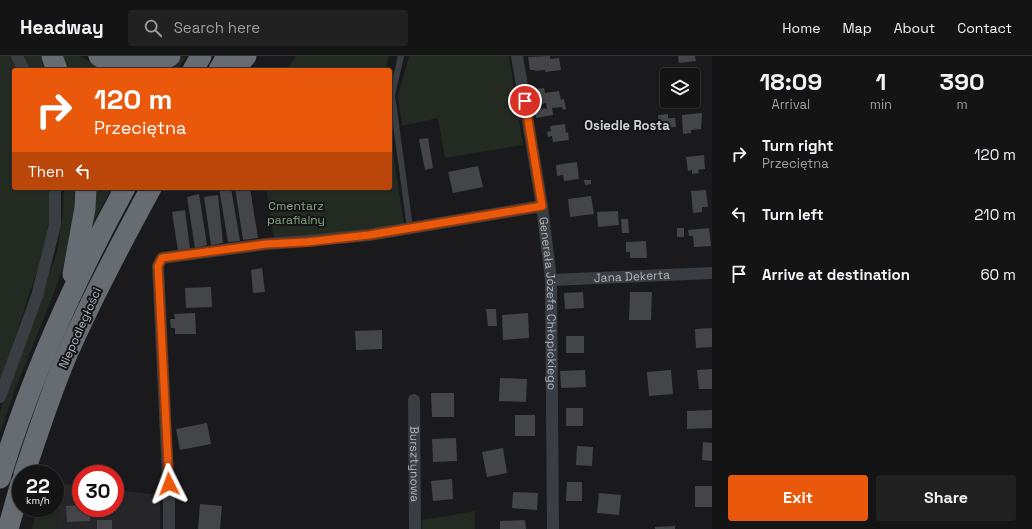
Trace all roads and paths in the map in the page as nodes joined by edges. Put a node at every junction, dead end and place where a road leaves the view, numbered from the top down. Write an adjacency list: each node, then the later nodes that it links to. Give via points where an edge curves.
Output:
1 (17, 56): 10 (street)
2 (52, 56): 11 (highway)
3 (98, 56): 4 (highway, via 123,65 145,64)
4 (170, 56)
5 (201, 56): 12 (highway)
6 (227, 56): 13 (highway)
7 (246, 56): 14 (highway)
8 (401, 56): 20 (lane, via 392,95)
9 (518, 56): 19 (street, Generała Józefa Chłopickiego)
10 (23, 68)
11 (56, 68)
12 (194, 68)
13 (220, 68)
14 (236, 68)
15 (55, 190): 24 (street, via 55,225 37,296)
16 (86, 190): 23 (highway)
17 (124, 190): 23 (highway)
18 (150, 190): 26 (highway, Niepodległości, via 96,291 66,357)
19 (542, 206): 20 (street); 22 (street, Generała Józefa Chłopickiego)
20 (410, 228): 30 (street, via 369,235 266,244 162,258 158,266)
21 (712, 274): 22 (street, Jana Dekerta)
22 (551, 280): 32 (street, Generała Józefa Chłopickiego)
23 (70, 294): 27 (highway, Niepodległości, via 27,396)
24 (0, 396)
25 (414, 400): 31 (street, Bursztynowa)
26 (27, 465)
27 (0, 478)
28 (12, 515): 29 (highway)
29 (8, 529)
30 (169, 529)
31 (415, 529)
32 (553, 529)

